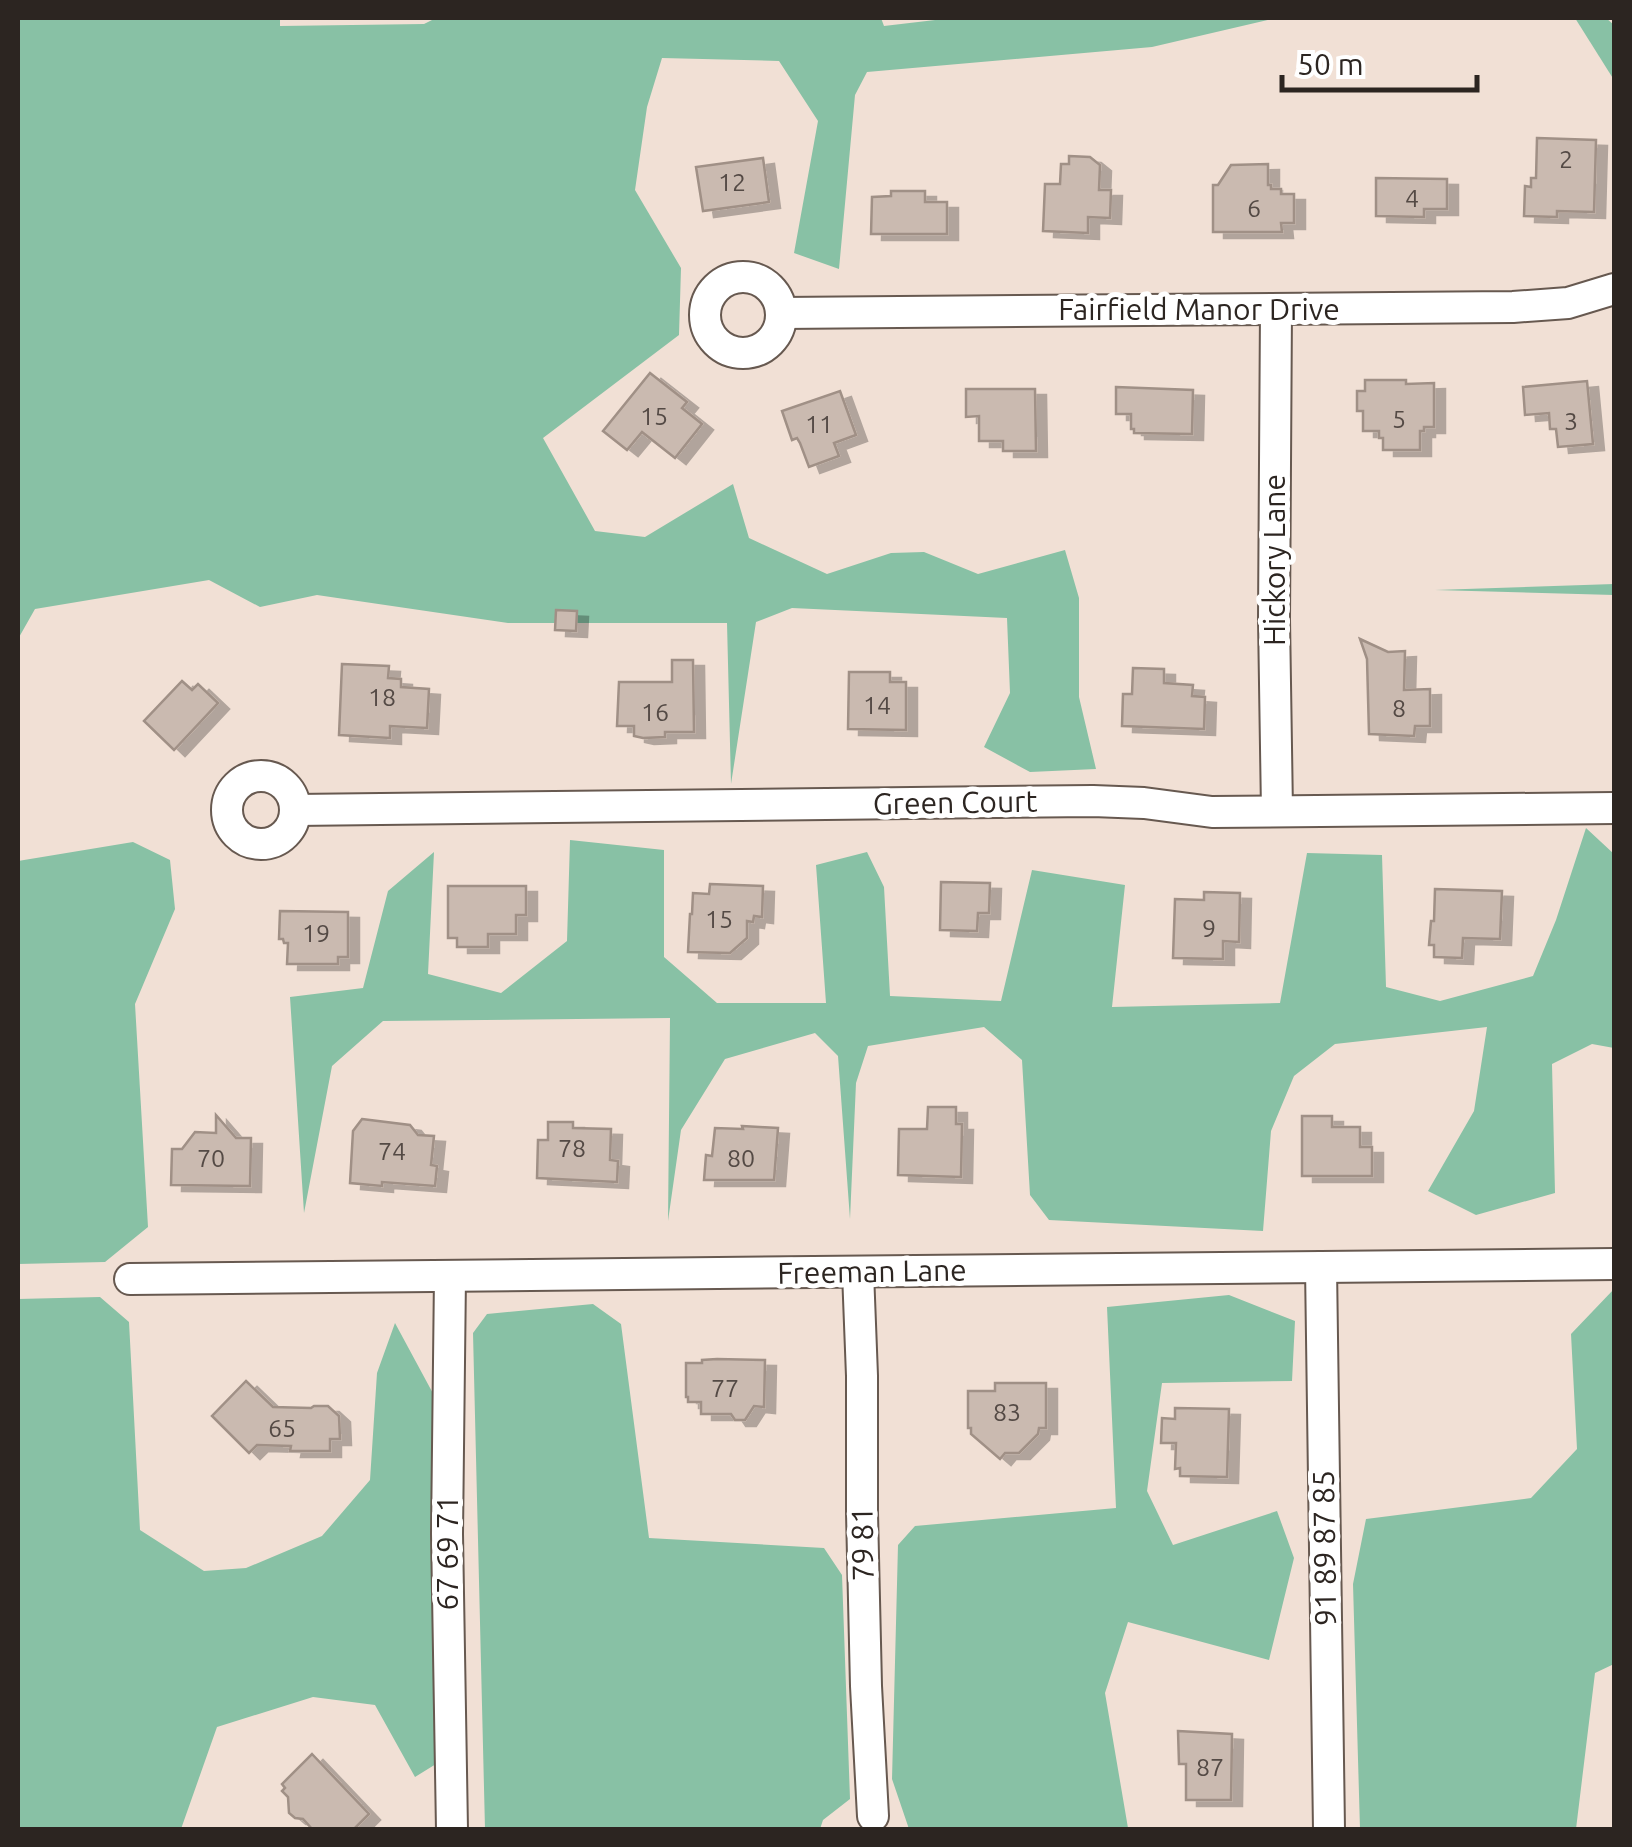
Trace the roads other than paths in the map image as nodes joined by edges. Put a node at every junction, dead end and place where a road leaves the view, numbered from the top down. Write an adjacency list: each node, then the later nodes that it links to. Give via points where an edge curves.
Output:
1 (1614, 290): 2 (street, Fairfield Manor Drive, via 1568,303)
2 (1276, 309): 3 (street, Fairfield Manor Drive); 6 (street, Hickory Lane)
3 (781, 313)
4 (1614, 808): 6 (street, Green Court)
5 (295, 810): 6 (street, Green Court, via 1093,801 1212,812)
6 (1277, 810)
7 (1614, 1264): 8 (street, Freeman Lane)
8 (1321, 1267): 9 (street, Freeman Lane); 14 (street, 91 89 87 85)
9 (858, 1272): 10 (street, Freeman Lane); 12 (street, 79 81)
10 (450, 1276): 11 (street, Freeman Lane); 13 (street, 67 69 71)
11 (130, 1279)
12 (873, 1816)
13 (452, 1830)
14 (1329, 1830)

